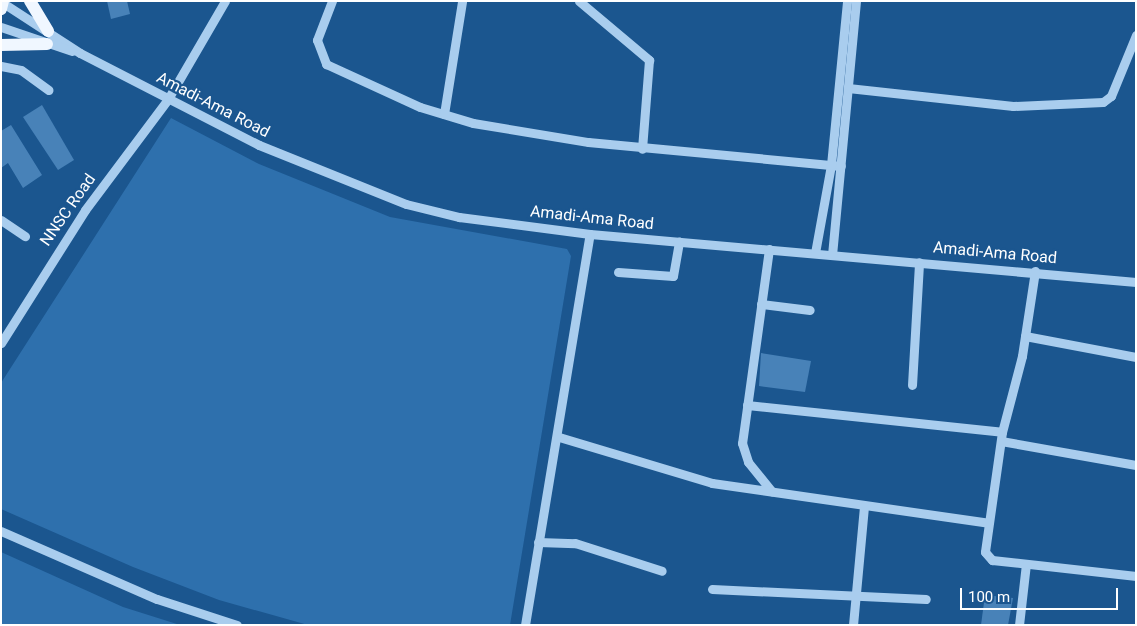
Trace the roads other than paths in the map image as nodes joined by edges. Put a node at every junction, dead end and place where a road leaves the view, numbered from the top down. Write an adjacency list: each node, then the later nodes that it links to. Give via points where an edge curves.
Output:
1 (30, 1): 11 (main road)
2 (225, 1): 16 (street, NNSC Road)
3 (332, 1): 17 (street, via 317,40 326,64 376,90)
4 (462, 1): 17 (street)
5 (579, 1): 18 (street, via 649,60)
6 (847, 1): 19 (street)
7 (856, 1): 14 (street)
8 (3, 4): 11 (street, Amadi-Ama Road)
9 (1, 27): 11 (street, Amadi-Ama Road)
10 (1136, 35): 14 (street, via 1111,96 1103,102 1014,106)
11 (47, 38): 12 (main road); 16 (street, Amadi-Ama Road)
12 (1, 45)
13 (1, 66): 15 (street, via 21,70)
14 (848, 88): 20 (street)
15 (49, 90)
16 (168, 99): 22 (street, Amadi-Ama Road, via 313,170 406,204 459,217); 35 (street, NNSC Road, via 85,210)
17 (444, 114): 18 (street)
18 (642, 149): 19 (street)
19 (830, 165): 20 (street); 26 (street)
20 (841, 166): 27 (street)
21 (1, 220): 23 (street)
22 (590, 234): 24 (street, Amadi-Ama Road); 40 (street)
23 (25, 236)
24 (679, 242): 25 (street, Amadi-Ama Road); 30 (street, via 673,276)
25 (769, 249): 26 (street, Amadi-Ama Road); 32 (street)
26 (815, 253): 27 (street, Amadi-Ama Road)
27 (832, 254): 28 (street, Amadi-Ama Road)
28 (920, 262): 29 (street, Amadi-Ama Road); 37 (street)
29 (1035, 271): 31 (street, Amadi-Ama Road); 34 (street)
30 (618, 272)
31 (1136, 282)
32 (760, 304): 33 (street); 38 (street)
33 (810, 310)
34 (1025, 336): 36 (street); 39 (street)
35 (1, 343)
36 (1136, 357)
37 (912, 385)
38 (747, 405): 39 (street); 42 (street, via 744,454)
39 (1001, 436): 41 (street); 44 (street)
40 (559, 437): 42 (street, via 712,484); 46 (street)
41 (1136, 465)
42 (772, 492): 43 (street)
43 (864, 506): 44 (street); 51 (street)
44 (988, 523): 47 (street, via 987,557)
45 (1, 531): 53 (street, via 157,599)
46 (538, 542): 48 (street, via 575,543); 54 (street)
47 (1026, 564): 49 (street); 56 (street)
48 (662, 571)
49 (1136, 576)
50 (712, 589): 51 (street)
51 (856, 596): 52 (street); 55 (street)
52 (926, 598)
53 (237, 625)
54 (525, 625)
55 (853, 625)
56 (1019, 625)

